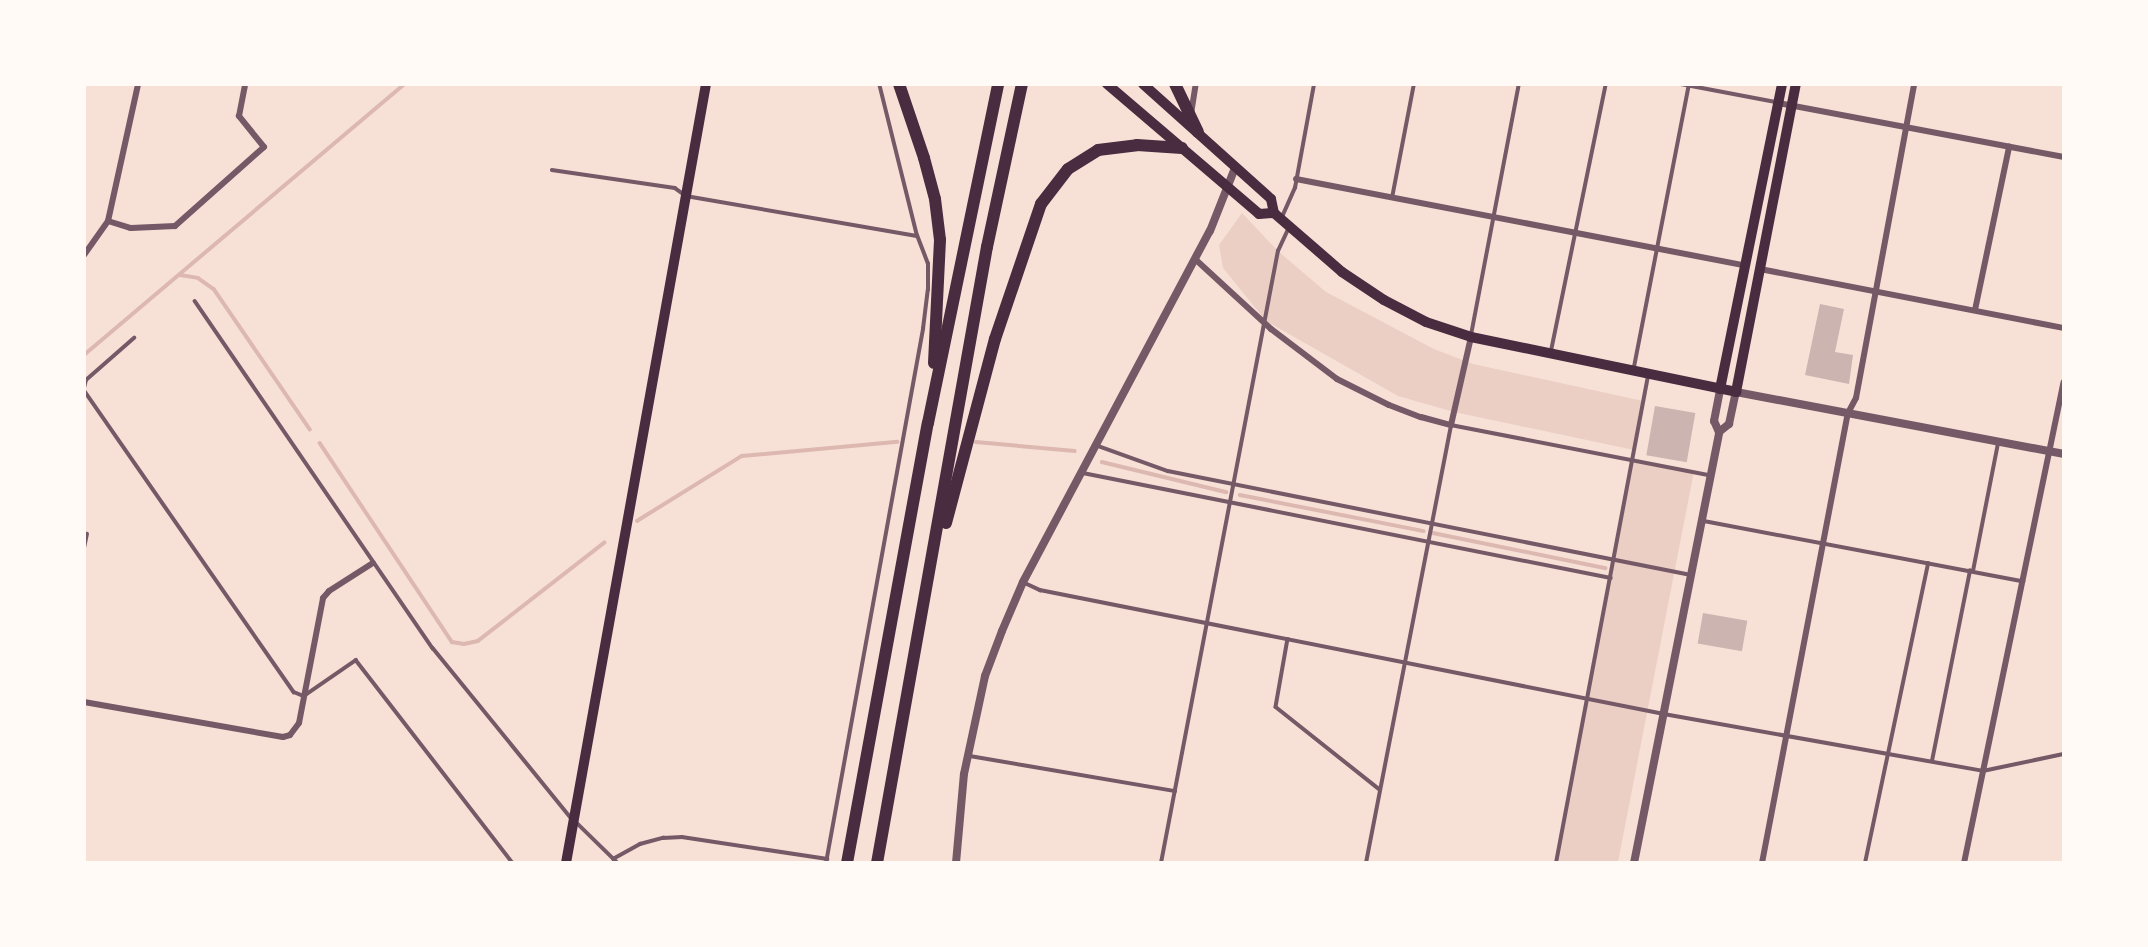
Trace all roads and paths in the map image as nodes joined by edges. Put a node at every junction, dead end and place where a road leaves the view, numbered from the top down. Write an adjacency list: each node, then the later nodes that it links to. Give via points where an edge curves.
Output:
1 (138, 84): 39 (street)
2 (245, 84): 39 (street, via 240,116 264,148 175,226 131,228)
3 (706, 84): 35 (main road)
4 (879, 84): 41 (lane)
5 (899, 84): 22 (highway)
6 (905, 84): 22 (highway)
7 (998, 84): 62 (highway)
8 (1022, 84): 88 (highway, via 987,247)
9 (1107, 84): 29 (main road)
10 (1143, 84): 27 (main road)
11 (1175, 84): 25 (highway)
12 (1196, 84): 25 (street)
13 (1314, 84): 33 (lane)
14 (1414, 84): 36 (lane)
15 (1519, 84): 37 (lane)
16 (1606, 84): 40 (lane)
17 (1681, 84): 21 (lane)
18 (1782, 84): 23 (main road)
19 (1796, 84): 24 (main road)
20 (1914, 84): 26 (street)
21 (1689, 85): 23 (lane); 42 (lane)
22 (904, 101): 62 (highway, via 924,158 940,240)
23 (1778, 103): 24 (street); 45 (main road)
24 (1792, 106): 26 (street); 46 (main road)
25 (1191, 116): 27 (highway)
26 (1906, 127): 28 (street); 47 (street)
27 (1198, 132): 31 (main road)
28 (2009, 147): 30 (street); 49 (street)
29 (1181, 148): 34 (main road); 88 (highway, via 1137,145 1098,150 1068,169 1041,204 995,339)
30 (2064, 157)
31 (1235, 168): 34 (street); 38 (main road, via 1271,199)
32 (552, 170): 35 (lane, via 675,188)
33 (1296, 179): 36 (street); 38 (lane)
34 (1228, 188): 38 (main road, via 1259,214); 44 (street)
35 (686, 196): 41 (lane); 104 (main road)
36 (1392, 198): 37 (street)
37 (1494, 218): 40 (street); 52 (lane)
38 (1282, 219): 50 (lane); 52 (main road, via 1342,272 1384,300 1426,322)
39 (108, 221): 43 (street)
40 (1575, 233): 42 (street); 54 (lane)
41 (917, 236): 106 (lane, via 928,264 928,290)
42 (1657, 249): 45 (street); 55 (lane)
43 (84, 256)
44 (1195, 259): 50 (street); 66 (street)
45 (1746, 266): 59 (main road)
46 (1760, 269): 47 (street); 60 (main road)
47 (1876, 291): 49 (street); 61 (street, via 1856,398)
48 (195, 300): 81 (lane)
49 (1975, 310): 51 (street)
50 (1266, 321): 63 (street, via 1337,379 1389,405); 72 (lane)
51 (2064, 328)
52 (1471, 337): 54 (main road); 63 (street)
53 (134, 338): 58 (lane, via 86,380)
54 (1551, 353): 55 (main road)
55 (1633, 370): 56 (main road)
56 (1648, 374): 59 (main road); 69 (lane)
57 (2064, 382): 67 (street)
58 (84, 389): 92 (lane, via 294,692)
59 (1720, 389): 60 (main road); 64 (street, via 1714,421)
60 (1736, 392): 61 (street); 64 (street, via 1729,424)
61 (1848, 413): 65 (street); 78 (street)
62 (928, 423): 110 (highway)
63 (1451, 425): 69 (lane); 75 (lane)
64 (1719, 432): 71 (street)
65 (1998, 442): 67 (street); 83 (lane)
66 (1096, 445): 70 (street); 72 (lane, via 1142,464)
67 (2050, 452): 68 (street); 86 (street)
68 (2064, 454)
69 (1633, 460): 71 (lane); 80 (lane)
70 (1081, 473): 73 (lane); 87 (street)
71 (1711, 475): 74 (street)
72 (1234, 484): 73 (lane); 75 (lane)
73 (1230, 503): 77 (lane); 89 (lane)
74 (1702, 520): 78 (lane); 84 (street)
75 (1430, 524): 77 (lane); 80 (lane)
76 (87, 534): 79 (lane)
77 (1427, 542): 85 (lane); 91 (lane)
78 (1823, 543): 82 (lane); 96 (street)
79 (84, 548)
80 (1615, 559): 84 (lane); 85 (lane)
81 (373, 563): 92 (street, via 323,598); 104 (lane, via 433,648)
82 (1928, 563): 83 (lane); 97 (lane)
83 (1972, 571): 86 (lane); 100 (lane)
84 (1690, 575): 95 (street)
85 (1611, 578): 93 (lane)
86 (2023, 581): 101 (street)
87 (1023, 582): 89 (lane, via 1040,590); 99 (street, via 985,676)
88 (925, 597): 111 (highway)
89 (1208, 623): 90 (lane); 103 (lane)
90 (1288, 639): 91 (lane); 102 (lane, via 1276,707)
91 (1404, 662): 93 (lane); 102 (lane)
92 (304, 696): 94 (street, via 299,723 283,737); 107 (lane, via 356,660)
93 (1590, 699): 95 (lane); 115 (lane)
94 (84, 702)
95 (1664, 714): 96 (lane); 116 (street)
96 (1787, 737): 97 (lane); 117 (street)
97 (1888, 753): 100 (lane); 118 (lane)
98 (2064, 754): 101 (lane)
99 (968, 755): 103 (lane); 112 (street)
100 (1932, 761): 101 (lane)
101 (1983, 771): 119 (street)
102 (1380, 790): 114 (lane)
103 (1175, 791): 113 (lane)
104 (573, 820): 105 (lane); 108 (main road)
105 (613, 859): 106 (lane, via 640,844 682,837); 109 (lane)
106 (826, 861)
107 (513, 863)
108 (566, 863)
109 (618, 863)
110 (847, 863)
111 (877, 863)
112 (956, 863)
113 (1161, 863)
114 (1366, 863)
115 (1556, 863)
116 (1634, 863)
117 (1762, 863)
118 (1865, 863)
119 (1964, 863)

